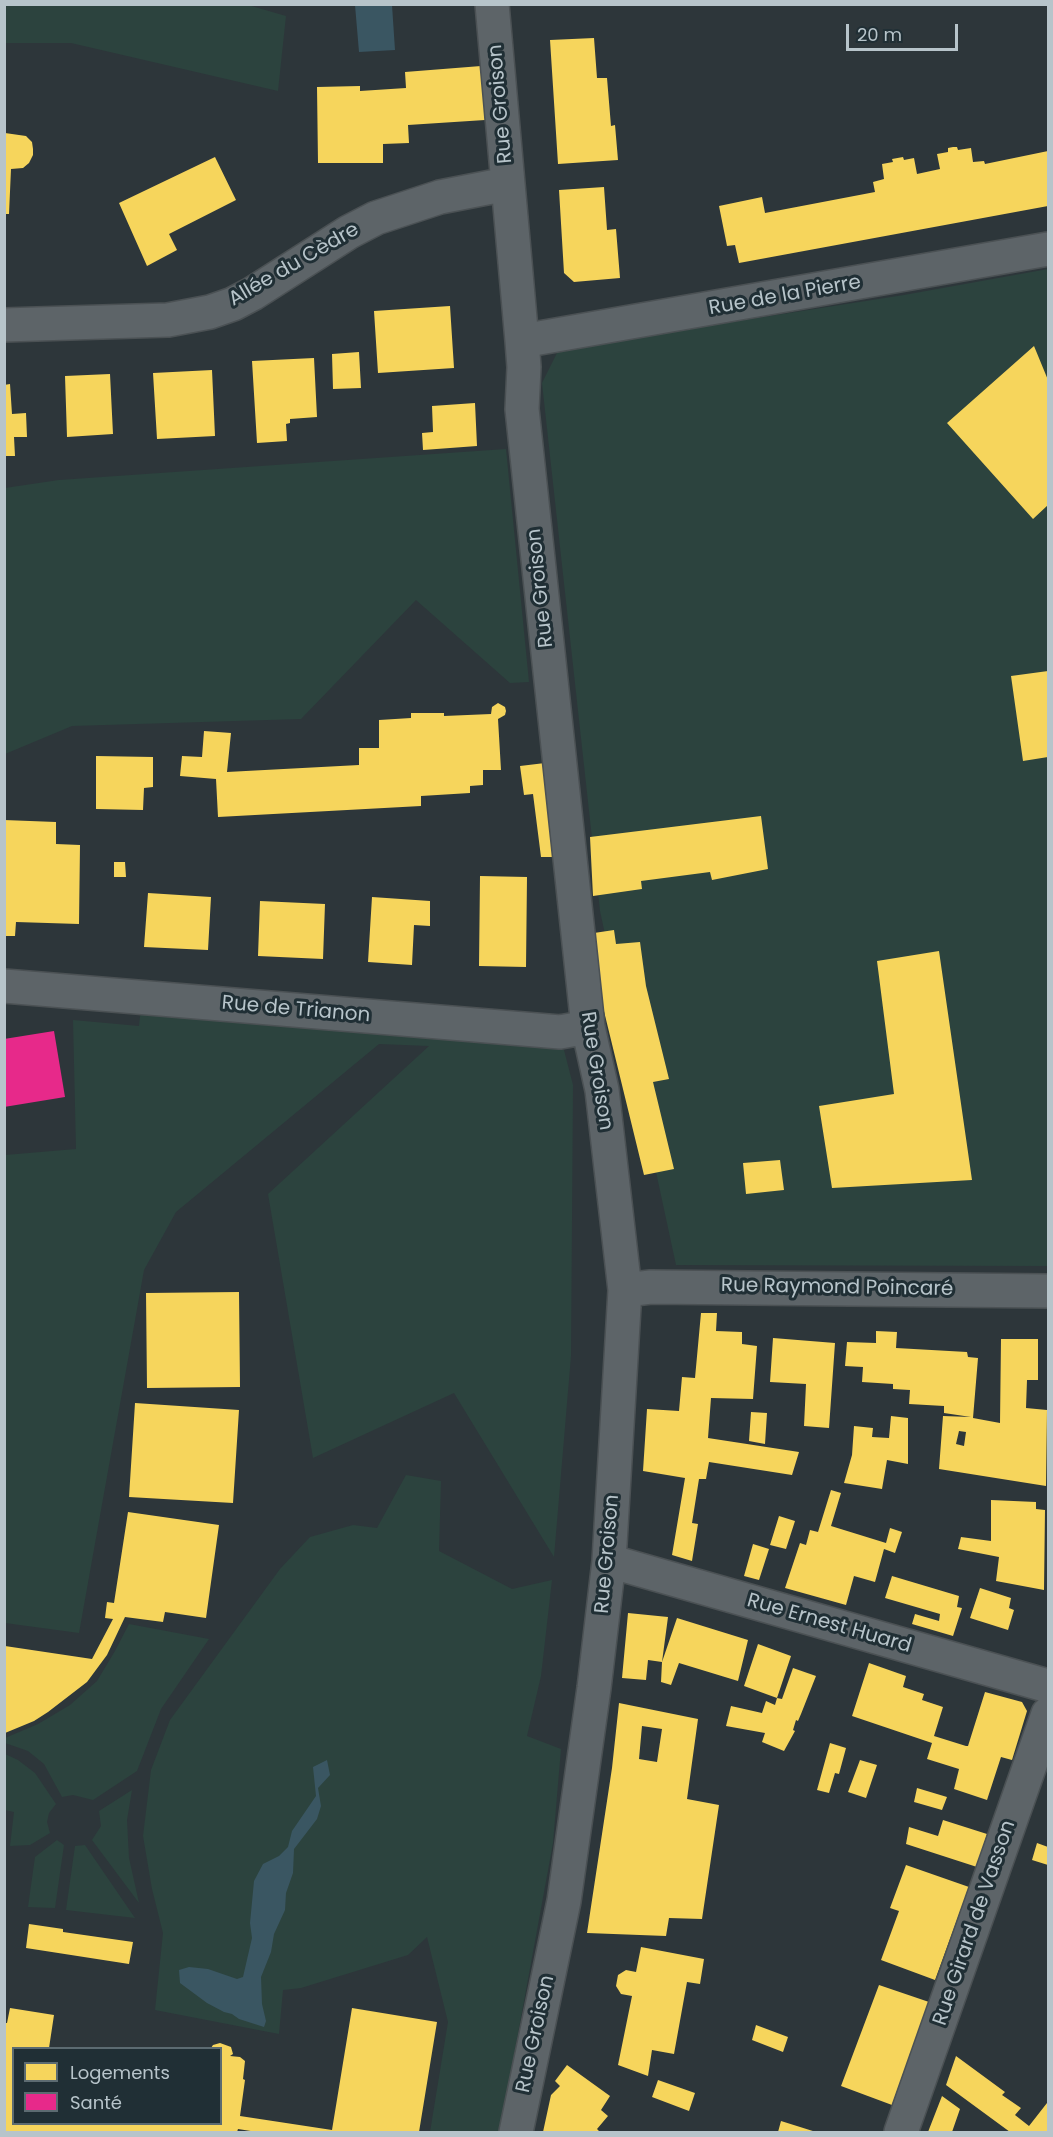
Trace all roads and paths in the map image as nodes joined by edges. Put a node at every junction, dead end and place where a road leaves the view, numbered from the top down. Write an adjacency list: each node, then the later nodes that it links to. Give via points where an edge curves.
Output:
1 (493, 10): 2 (street, Rue Groison)
2 (507, 184): 4 (street, Allée du Cèdre, via 440,197 376,218 252,294 210,312 168,320); 5 (street, Rue Groison)
3 (1048, 249): 5 (street, Rue de la Pierre)
4 (4, 325)
5 (522, 341): 7 (street, Rue Groison, via 522,410)
6 (4, 986): 7 (street, Rue de Trianon, via 560,1032)
7 (588, 1027): 8 (street, Rue Groison, via 602,1090)
8 (625, 1290): 9 (street, Rue Raymond Poincaré, via 651,1287); 10 (street, Rue Groison)
9 (1048, 1291)
10 (609, 1561): 11 (street, Rue Ernest Huard); 13 (street, Rue Groison, via 564,1901)
11 (1048, 1686)
12 (1048, 1714): 14 (street, Rue Girard de Vasson)
13 (516, 2133)
14 (901, 2133)

